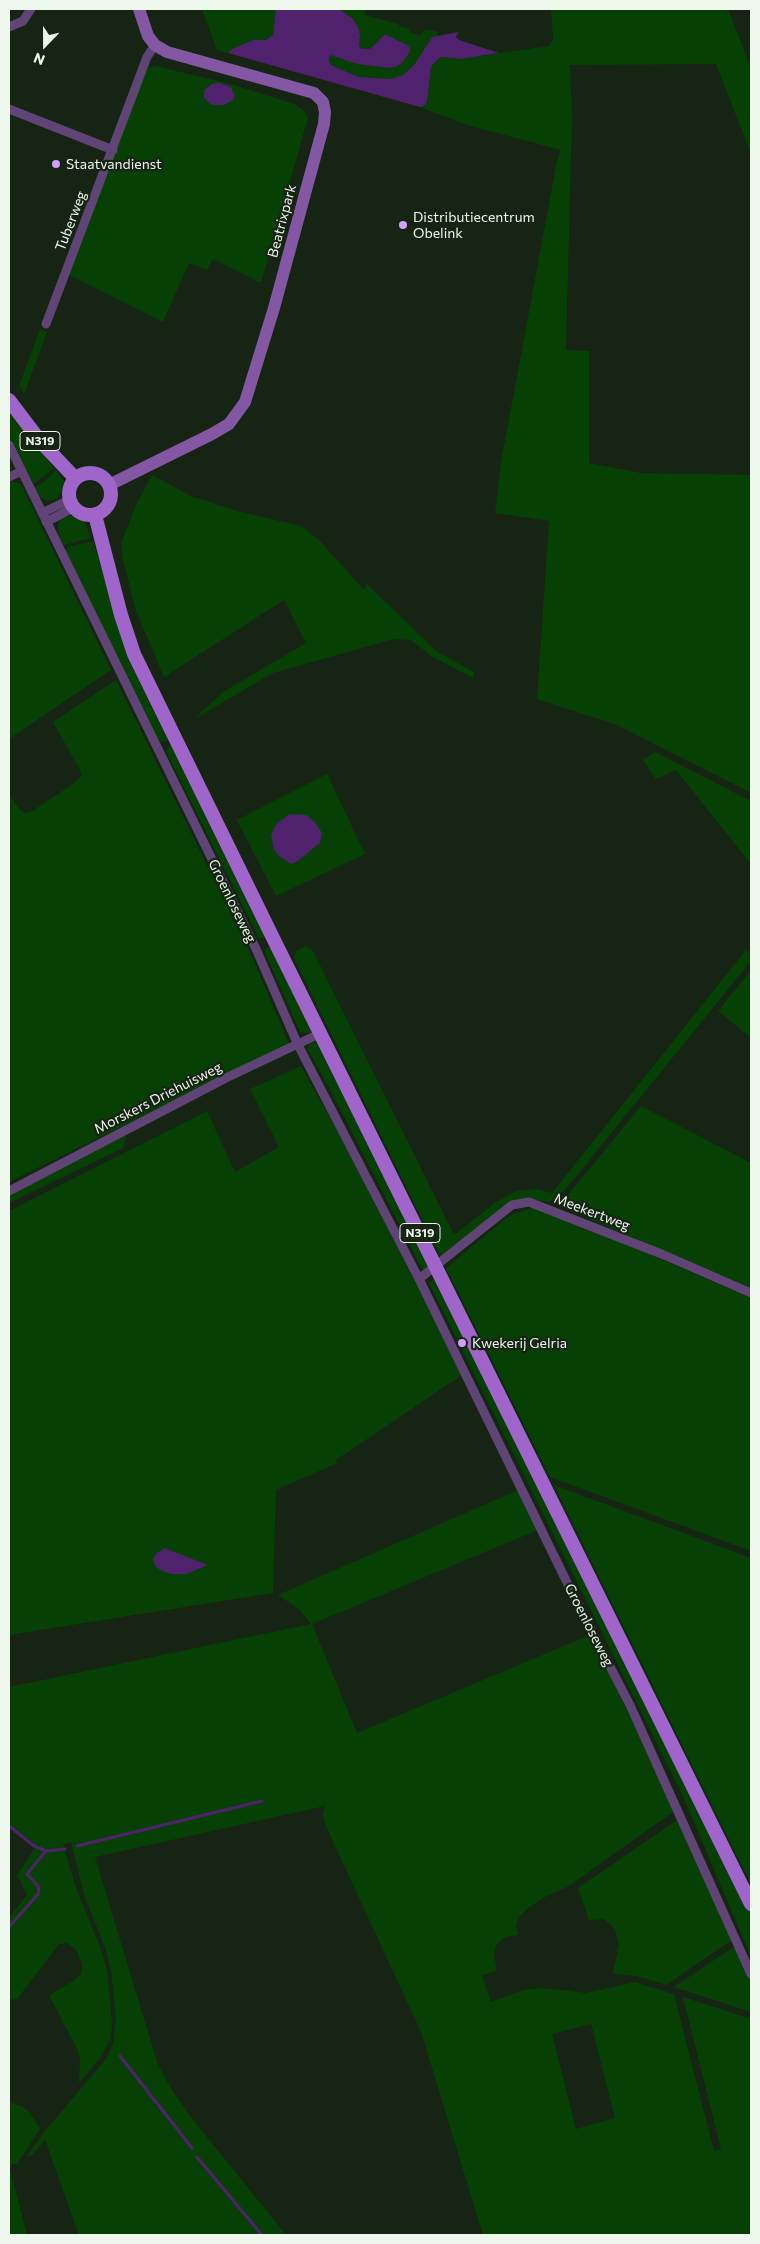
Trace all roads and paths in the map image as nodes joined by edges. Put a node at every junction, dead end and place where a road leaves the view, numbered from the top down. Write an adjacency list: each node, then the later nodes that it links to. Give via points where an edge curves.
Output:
1 (31, 9): 3 (street, via 23,21)
2 (139, 9): 4 (street, via 148,36)
3 (9, 27)
4 (156, 45): 6 (street, Tuberweg, via 147,57); 13 (street, Beatrixpark, via 167,52 314,93 323,102 324,124 245,402 229,424)
5 (9, 109): 6 (street)
6 (113, 150): 7 (street, Tuberweg)
7 (46, 324)
8 (9, 400): 12 (main road, N319, via 40,441)
9 (9, 445): 10 (street, Groenloseweg)
10 (22, 471): 11 (street); 16 (street, Groenloseweg)
11 (9, 477)
12 (75, 478): 13 (main road, via 91,473 101,476); 14 (main road, via 68,490)
13 (109, 485): 15 (main road, via 108,505)
14 (71, 504): 15 (main road, via 83,515); 16 (street)
15 (95, 515): 17 (main road, Groenloseweg / N319, via 134,654)
16 (44, 517): 18 (street, Groenloseweg, via 256,949)
17 (321, 1033): 18 (street, Morskers Driehuisweg); 20 (main road, Groenloseweg / N319)
18 (298, 1045): 19 (street, Morskers Driehuisweg, via 228,1077); 21 (street, Groenloseweg)
19 (9, 1191)
20 (436, 1266): 21 (street); 22 (street, Meekertweg, via 512,1205 528,1202); 23 (main road, Groenloseweg / N319)
21 (419, 1279): 24 (street, Groenloseweg, via 634,1714)
22 (751, 1293)
23 (751, 1904)
24 (751, 1974)

